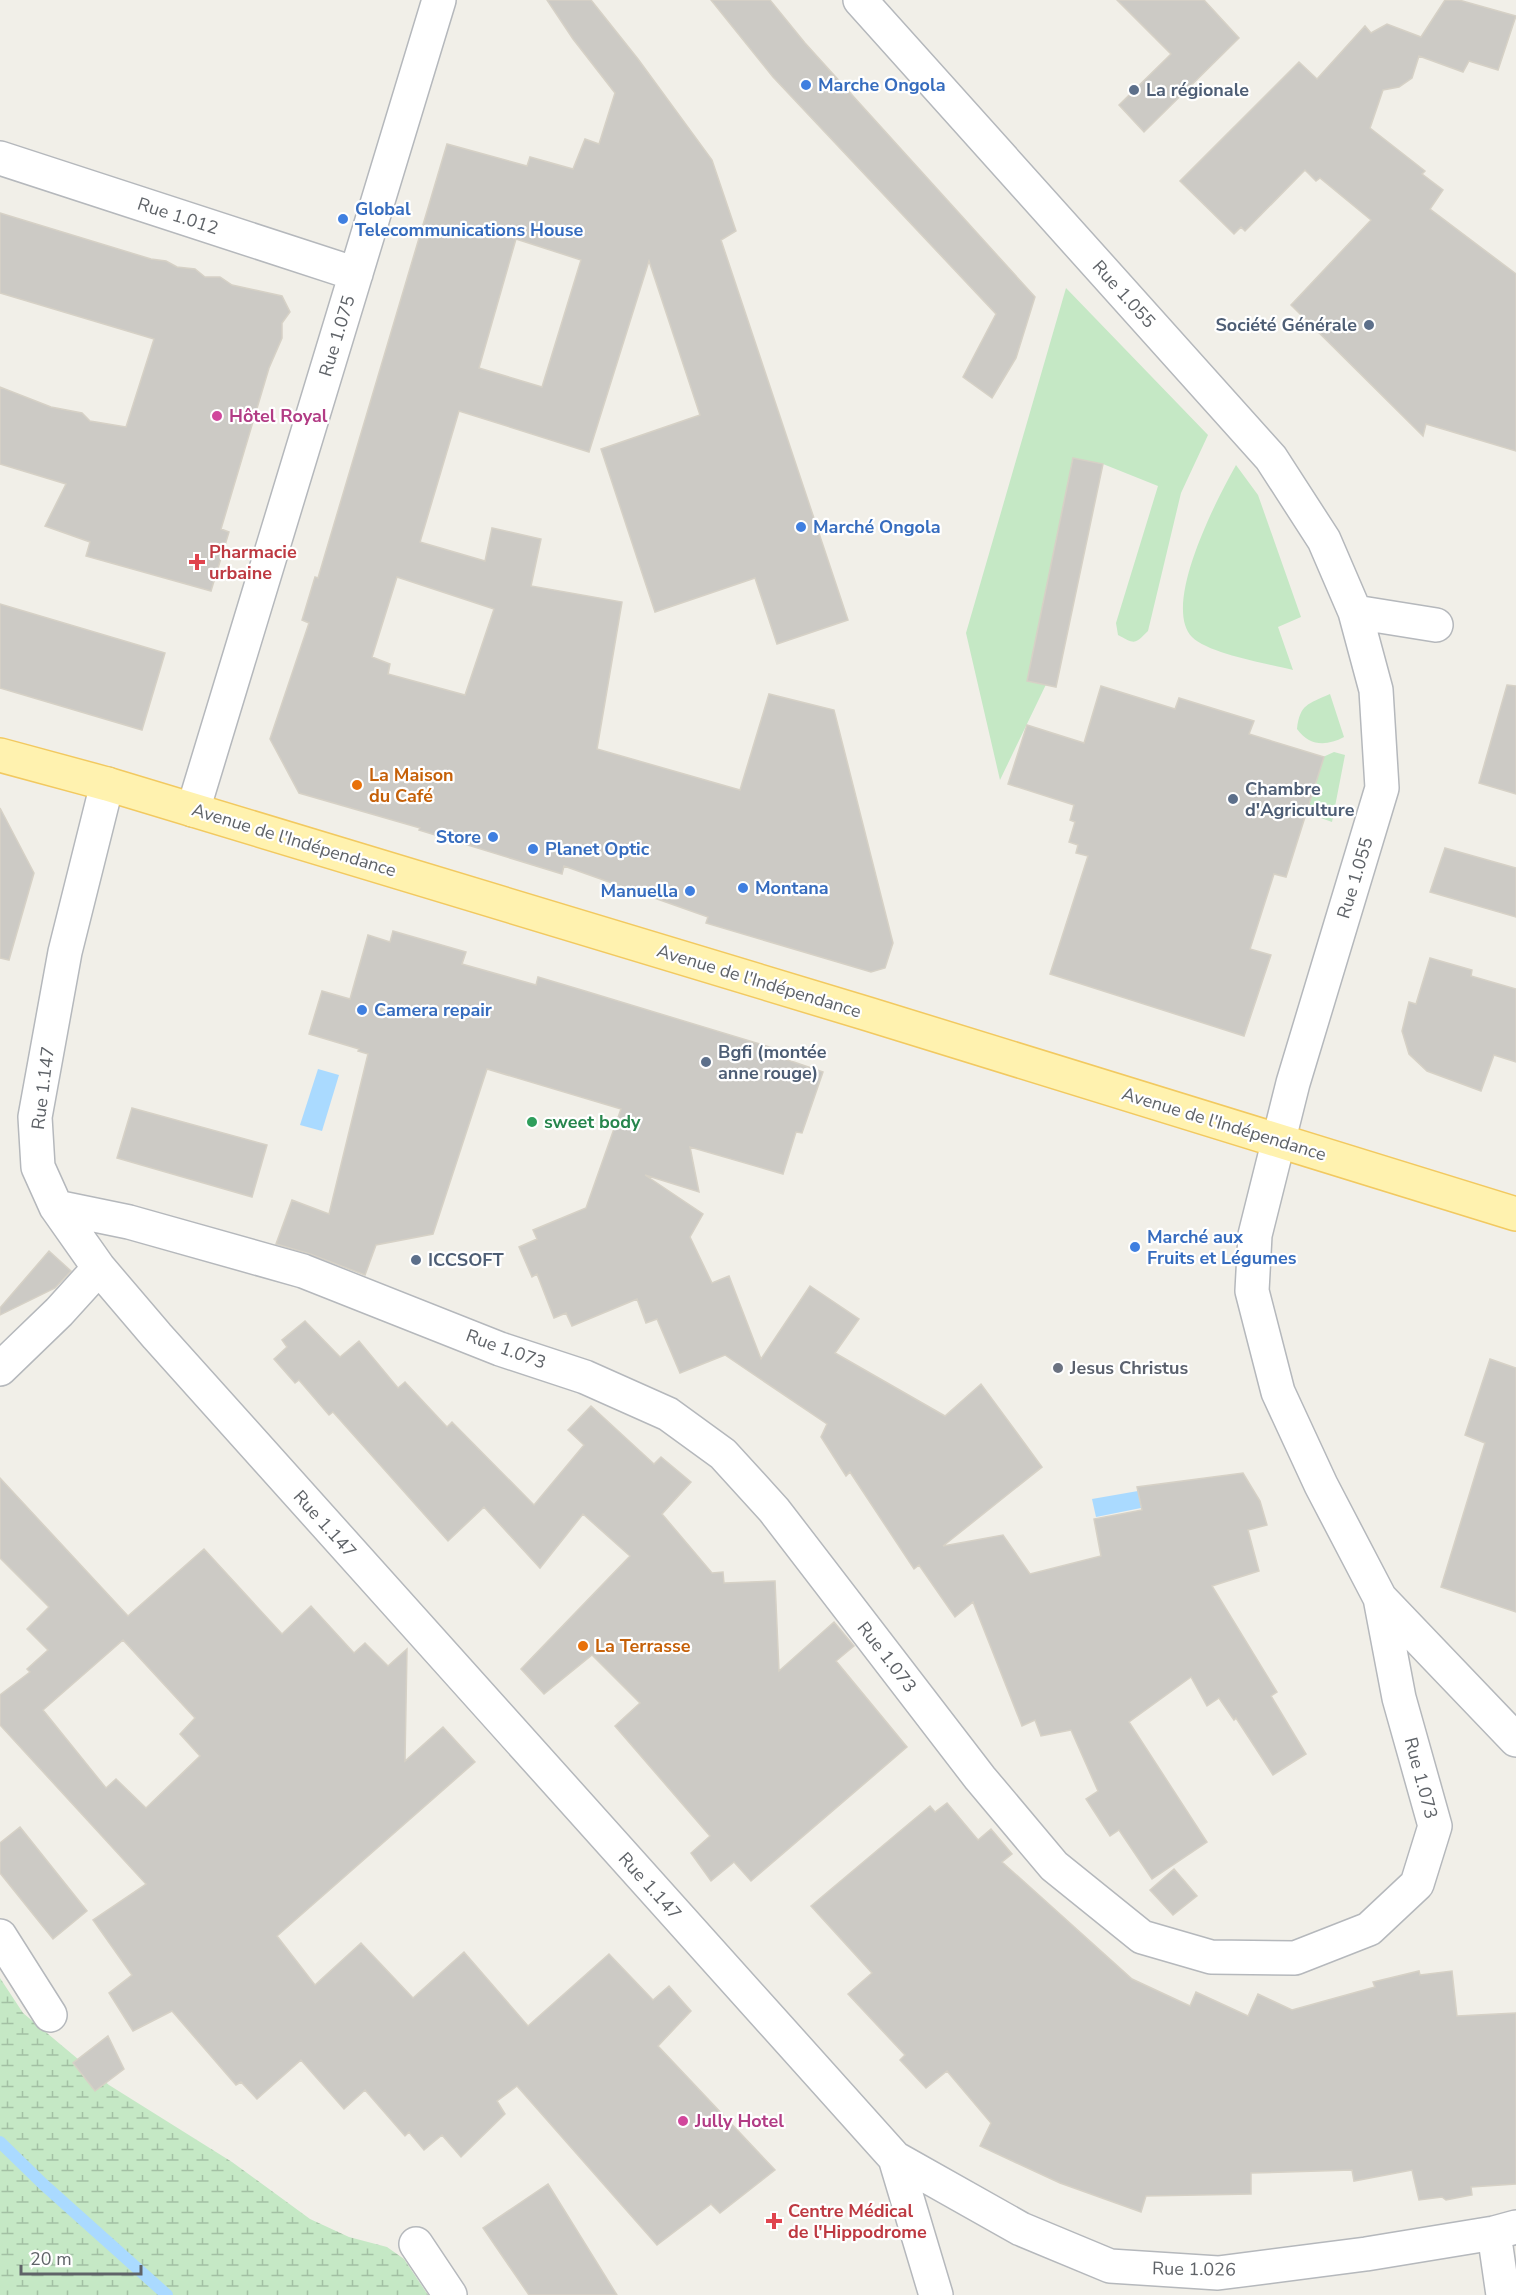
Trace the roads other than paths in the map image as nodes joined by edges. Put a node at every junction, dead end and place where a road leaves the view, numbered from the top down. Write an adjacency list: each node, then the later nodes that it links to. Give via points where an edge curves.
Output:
1 (439, 0): 4 (street, Rue 1.075)
2 (860, 0): 5 (street, Rue 1.055, via 1271,458 1324,540)
3 (0, 158): 4 (street, Rue 1.012)
4 (356, 274): 9 (street, Rue 1.075)
5 (1355, 612): 6 (street); 10 (street, Rue 1.055, via 1376,690 1382,788 1293,1083)
6 (1436, 625)
7 (0, 755): 8 (main road, Avenue de l'Indépendance)
8 (107, 784): 9 (main road, Avenue de l'Indépendance); 11 (street, Rue 1.147, via 65,952 36,1118 38,1167)
9 (193, 810): 10 (main road, Avenue de l'Indépendance)
10 (1280, 1141): 12 (main road, Avenue de l'Indépendance); 15 (street, Rue 1.055, via 1255,1235 1252,1291 1278,1392)
11 (56, 1207): 13 (street, Rue 1.147); 15 (street, Rue 1.073, via 129,1222 303,1271 500,1349 585,1377 668,1414 723,1454 774,1510 980,1778 1054,1866 1142,1937 1211,1957 1295,1958 1369,1929 1418,1884 1435,1826 1399,1698)
12 (1516, 1214)
13 (99, 1268): 14 (street); 19 (street, Rue 1.147)
14 (0, 1369)
15 (1380, 1598): 16 (street)
16 (1516, 1740)
17 (0, 1936): 18 (street)
18 (50, 2015)
19 (895, 2157): 20 (street, Rue 1.026, via 1021,2229 1110,2266 1218,2273 1366,2254); 23 (street)
20 (1505, 2230): 24 (street)
21 (416, 2244): 22 (street)
22 (450, 2295)
23 (936, 2295)
24 (1503, 2295)

